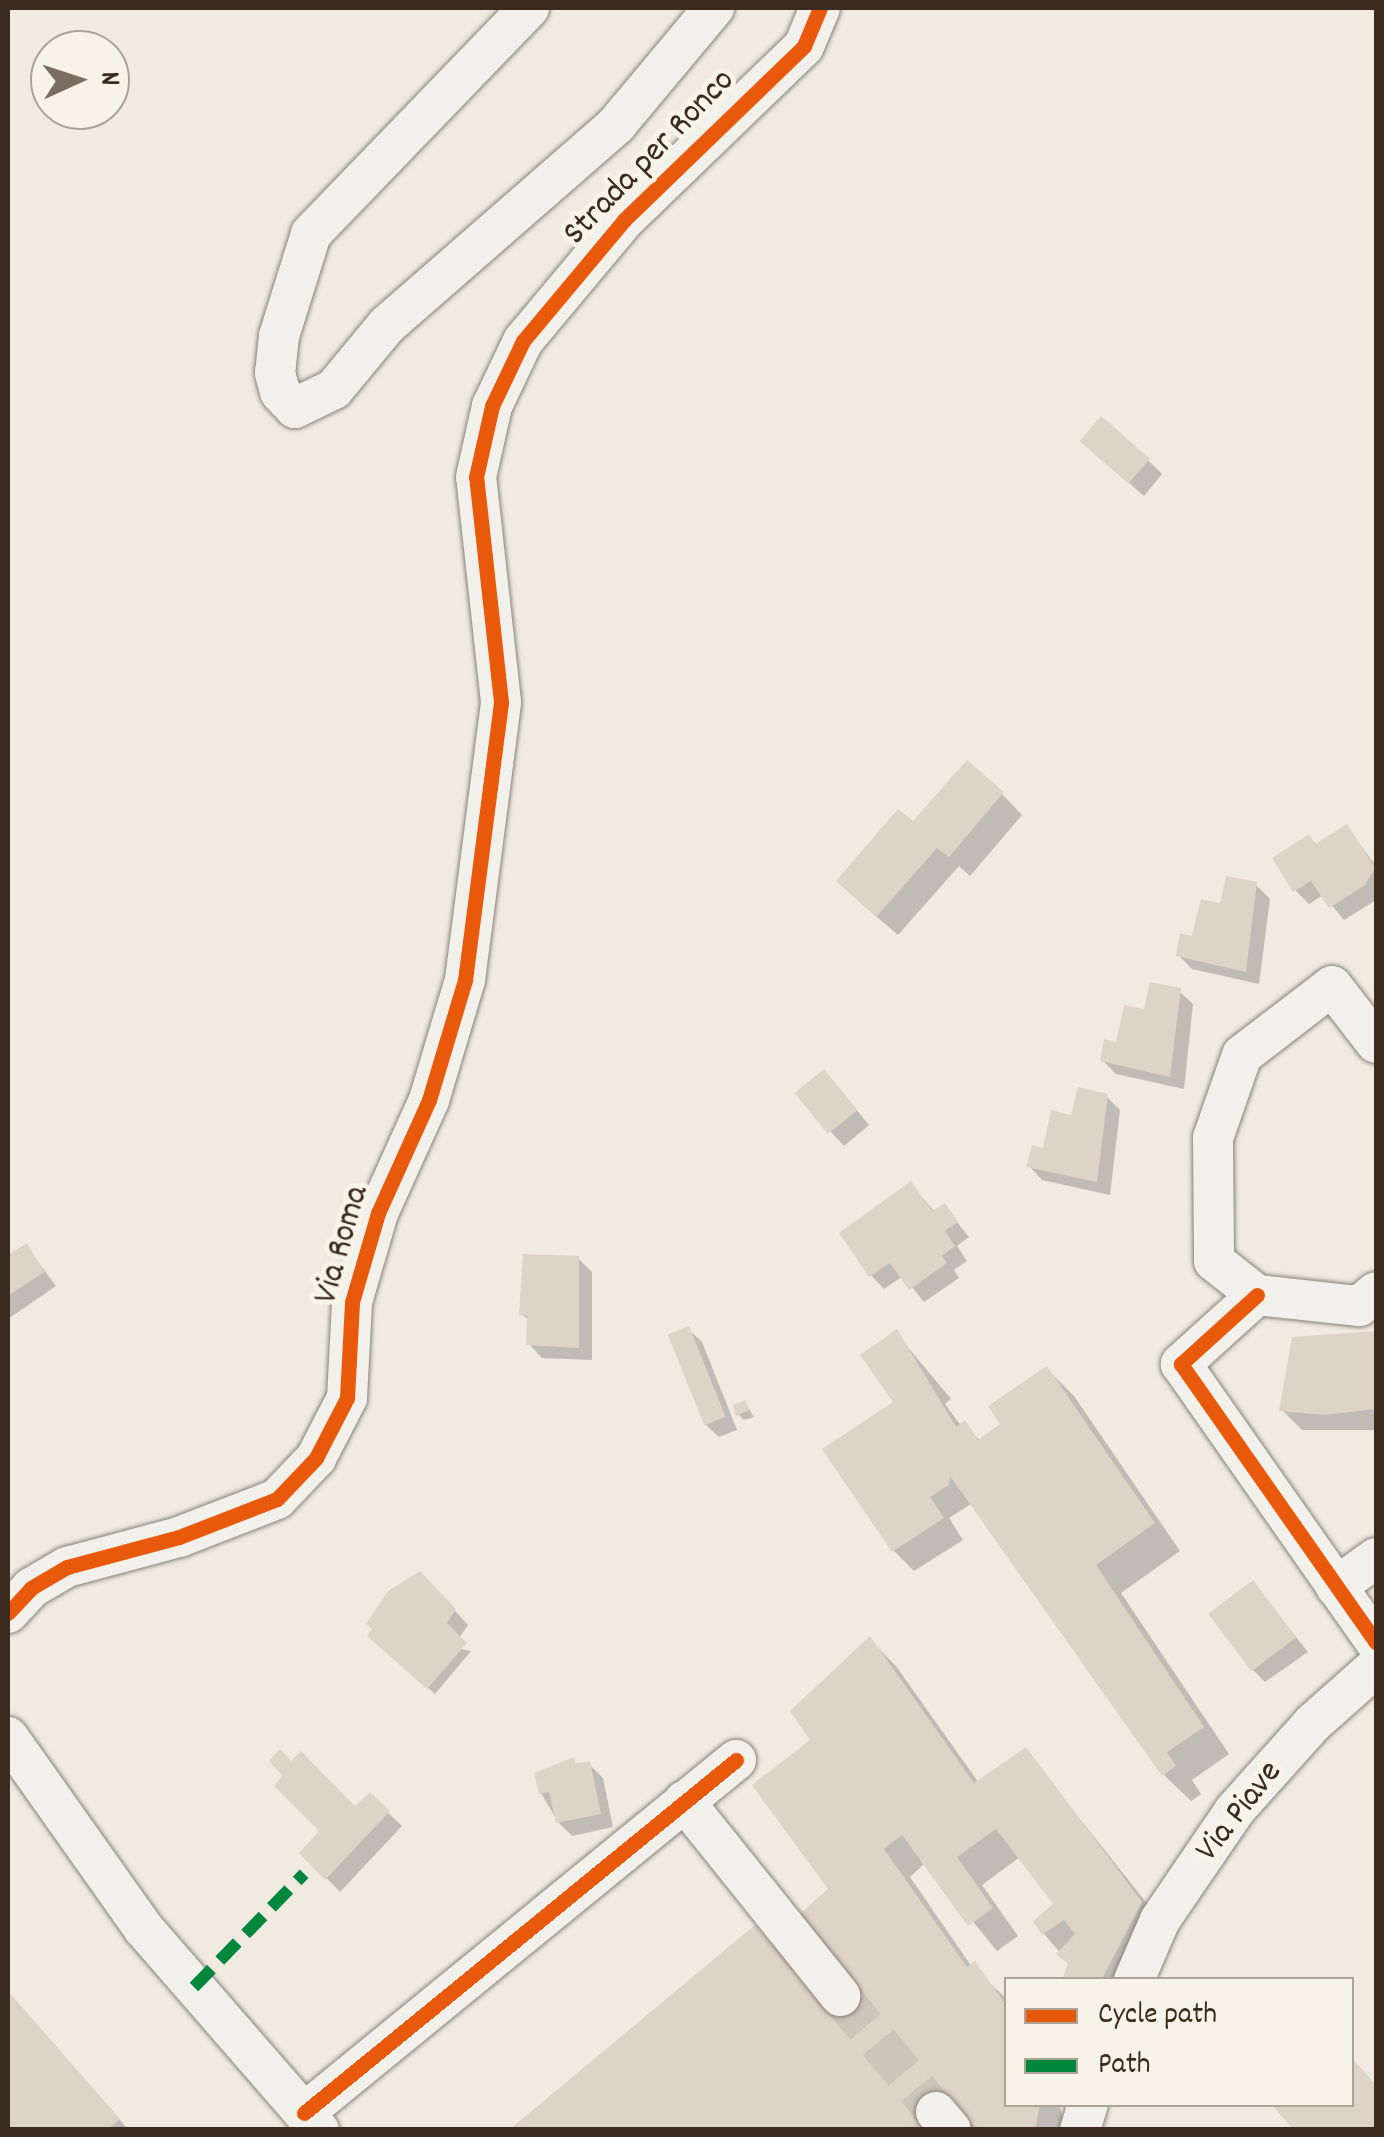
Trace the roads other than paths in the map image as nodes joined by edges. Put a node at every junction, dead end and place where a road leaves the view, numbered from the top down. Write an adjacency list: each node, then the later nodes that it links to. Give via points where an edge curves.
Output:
1 (530, 8): 2 (street, Strada per Ronco, via 311,234 279,336 275,374 280,392 296,408 334,389 386,324 616,125)
2 (714, 8)
3 (820, 8): 4 (street, Strada per Ronco, via 804,46 624,220 523,341 492,406 476,477)
4 (501, 702): 10 (street, Via Roma, via 465,980 428,1100 378,1212 352,1302 347,1398 316,1458 278,1499 179,1537 67,1567 31,1588)
5 (1376, 1044): 7 (street, via 1332,986 1242,1056 1213,1138 1214,1261)
6 (1376, 1292): 7 (street, via 1359,1306)
7 (1257, 1295): 9 (street, via 1181,1364)
8 (1376, 1558): 9 (street)
9 (1336, 1587): 11 (street)
10 (8, 1613)
11 (1376, 1643)
12 (1376, 1667): 16 (street, Via Piave, via 1313,1723 1235,1810 1160,1920)
13 (8, 1738): 18 (street, via 144,1929)
14 (736, 1760): 15 (street)
15 (684, 1802): 17 (street); 18 (street)
16 (1135, 1977)
17 (840, 1996)
18 (312, 2121)

